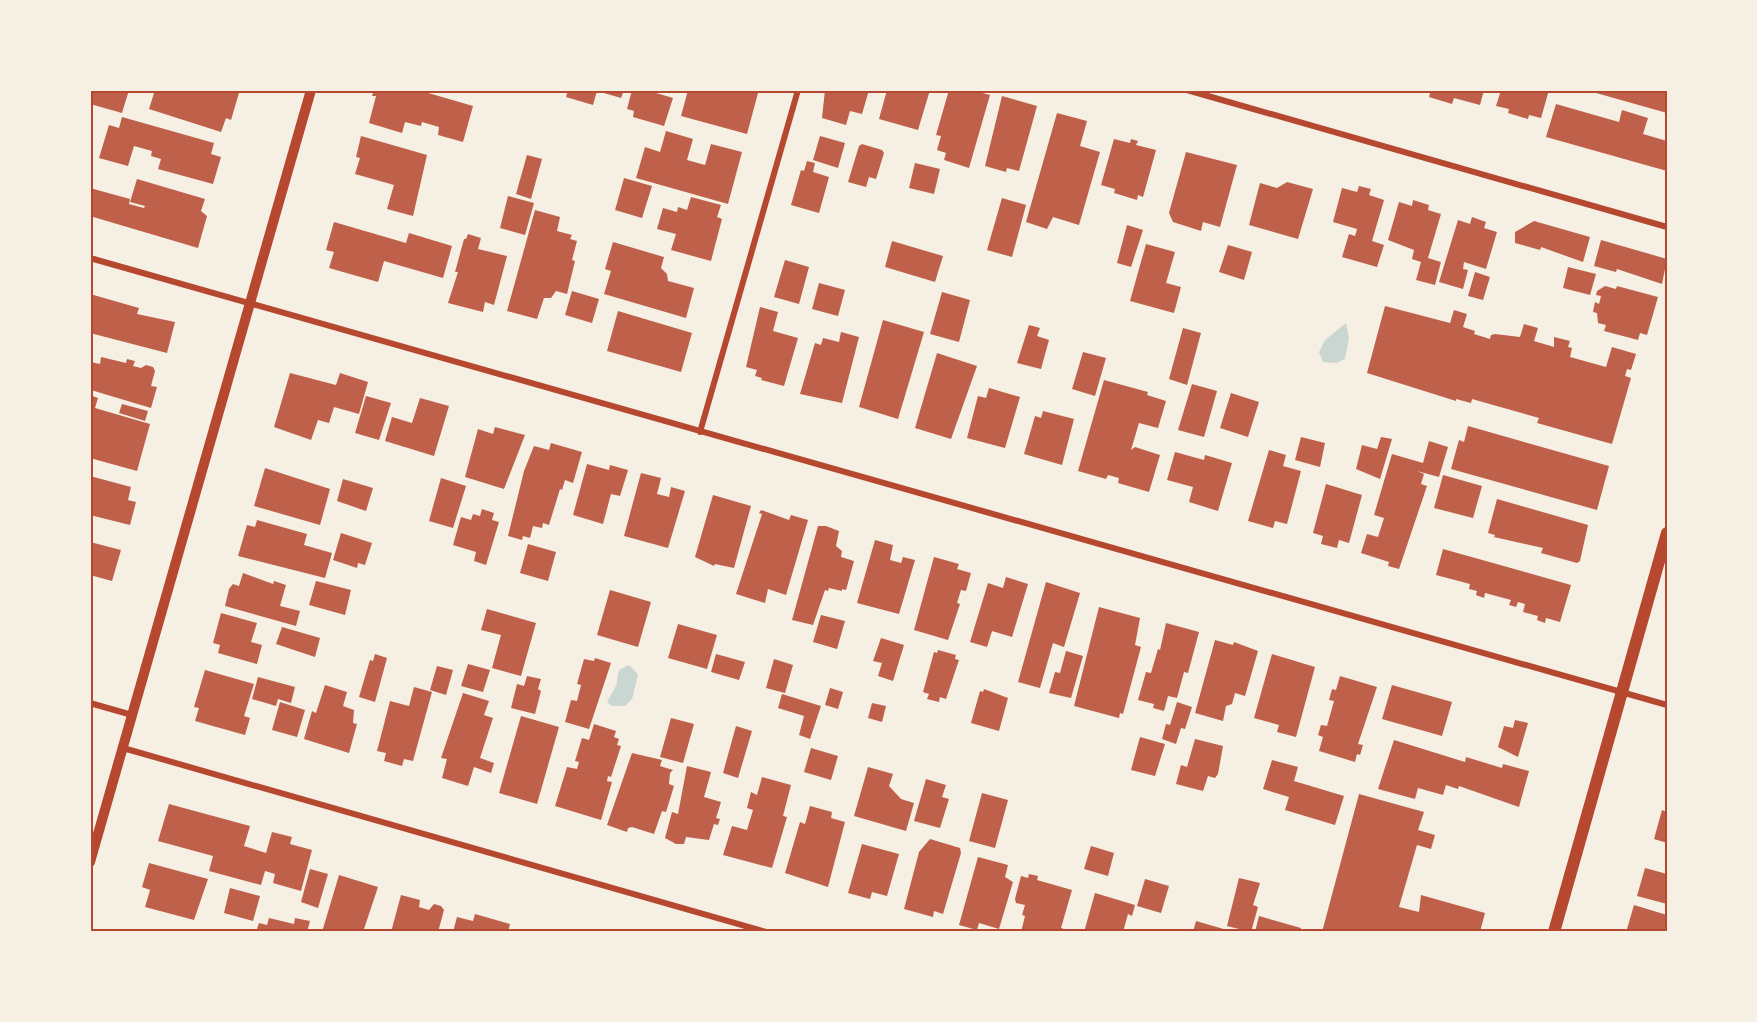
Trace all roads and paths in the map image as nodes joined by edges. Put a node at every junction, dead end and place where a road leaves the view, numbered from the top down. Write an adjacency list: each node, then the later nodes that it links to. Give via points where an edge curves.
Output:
1 (311, 90): 6 (street)
2 (798, 90): 7 (street)
3 (1186, 90): 4 (street)
4 (1667, 227)
5 (90, 258): 6 (street)
6 (250, 303): 7 (street); 12 (street)
7 (700, 432): 9 (street)
8 (1667, 533): 9 (main road)
9 (1622, 693): 11 (street); 16 (main road)
10 (90, 703): 12 (street)
11 (1667, 705)
12 (132, 715): 13 (street)
13 (123, 748): 14 (street); 15 (street)
14 (90, 862)
15 (766, 932)
16 (1554, 932)

